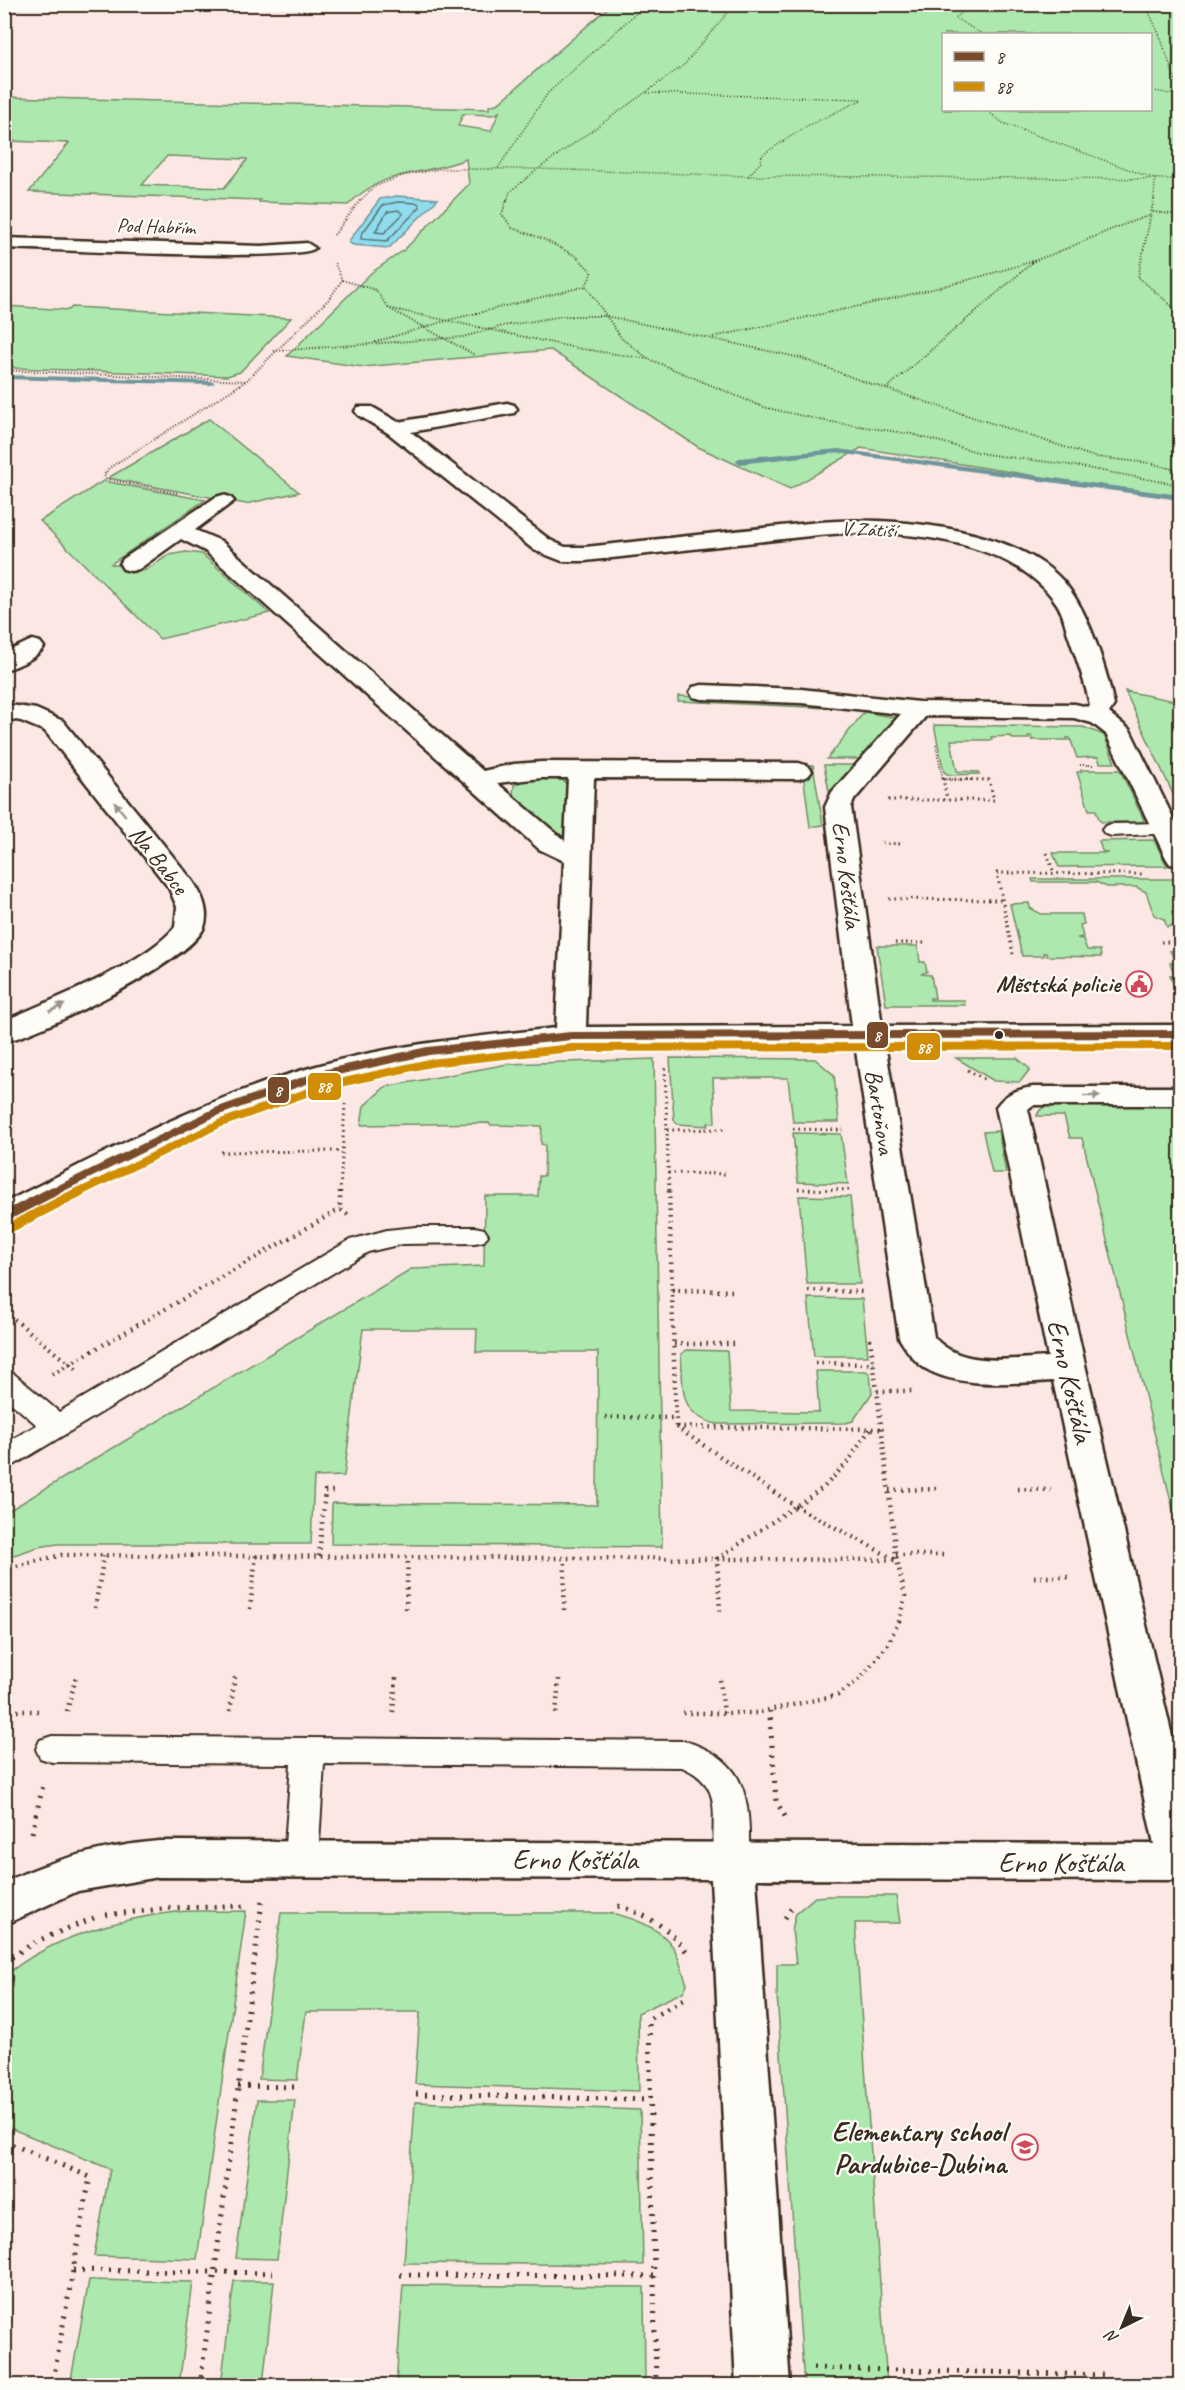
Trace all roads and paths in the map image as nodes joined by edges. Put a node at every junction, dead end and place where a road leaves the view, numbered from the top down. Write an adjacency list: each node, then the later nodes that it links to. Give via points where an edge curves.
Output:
1 (650, 4): 10 (path, via 548,93)
2 (738, 4): 7 (path, via 684,65)
3 (973, 4): 5 (path, via 955,18)
4 (1145, 4): 8 (path)
5 (980, 33)
6 (1152, 90): 8 (path)
7 (647, 93): 11 (path); 12 (path, via 861,99 807,126 762,155)
8 (1180, 94)
9 (987, 111): 13 (path, via 1003,123)
10 (498, 168): 11 (path); 18 (path, via 439,169 382,183 368,191 341,229 321,244)
11 (538, 169): 12 (path); 21 (path, via 510,192 502,214 512,228 576,256 591,272)
12 (748, 176): 13 (path)
13 (1155, 179): 14 (path); 15 (path)
14 (1180, 179)
15 (1152, 213): 16 (path); 19 (path); 22 (path, via 1138,277)
16 (1180, 216)
17 (4, 243): 18 (street, Pod Habřím)
18 (307, 248): 20 (path, via 333,261)
19 (1034, 260): 30 (path, via 884,299); 38 (path)
20 (342, 280): 24 (path, via 375,288); 33 (path, via 330,298)
21 (586, 286): 26 (path); 27 (path)
22 (1172, 304): 23 (path); 25 (path)
23 (1180, 307)
24 (388, 308): 27 (path); 28 (path)
25 (1180, 313)
26 (606, 316): 29 (path, via 563,316); 30 (path); 35 (path, via 622,339)
27 (449, 320): 28 (path); 29 (path)
28 (424, 327): 31 (path); 32 (path)
29 (492, 330): 31 (path); 35 (path)
30 (710, 337): 38 (path, via 801,358)
31 (447, 338): 32 (path); 34 (path)
32 (368, 344): 33 (path)
33 (273, 351): 37 (path)
34 (475, 355)
35 (649, 359): 45 (path, via 763,407 910,434 985,454)
36 (4, 370): 37 (path)
37 (246, 381): 46 (path, via 104,475 106,479)
38 (886, 388): 44 (path, via 1095,457 1150,463)
39 (507, 409): 41 (street)
40 (365, 411): 41 (street, V Zátiší)
41 (395, 429): 54 (street, V Zátiší, via 542,545 562,554 854,526 933,534 1001,552 1040,572 1070,606 1098,686 1102,705)
42 (1180, 443): 43 (path)
43 (1180, 450)
44 (1180, 471)
45 (1180, 485)
46 (223, 501): 47 (street)
47 (178, 532): 48 (street); 59 (street, via 213,546)
48 (131, 564)
49 (32, 647): 50 (street)
50 (4, 663)
51 (702, 692): 52 (street, via 813,696)
52 (919, 709): 54 (street, via 1061,710); 69 (street, Erno Košťála, via 838,802)
53 (4, 711): 75 (street, Na Babce, one-way to 53, via 166,953 188,931 192,917 191,901 182,886 54,726 27,714)
54 (1095, 716): 62 (street, via 1107,720 1117,730)
55 (934, 739): 58 (path)
56 (581, 770): 57 (street); 59 (street, via 514,772); 65 (street)
57 (799, 771)
58 (943, 779): 61 (path); 61 (path, via 989,780 994,800)
59 (477, 780): 65 (street, via 558,850)
60 (878, 800): 61 (path)
61 (947, 800)
62 (1166, 829): 63 (lane); 66 (street)
63 (1112, 830)
64 (1047, 853): 67 (path)
65 (578, 856): 78 (street)
66 (1180, 858)
67 (1054, 873): 68 (path); 70 (path, via 998,873)
68 (1149, 874)
69 (849, 899): 70 (path); 77 (street, Erno Košťála)
70 (1002, 900): 74 (path)
71 (1180, 926): 73 (path, via 1173,933)
72 (1161, 942): 73 (path)
73 (1178, 942)
74 (1013, 954)
75 (4, 1033)
76 (1180, 1034): 77 (street, Bartoňova)
77 (868, 1035): 78 (street); 106 (street, Bartoňova, via 917,1338 939,1361 954,1366)
78 (571, 1036): 93 (street, via 428,1051 334,1071 272,1090 159,1138)
79 (664, 1065): 84 (path)
80 (1180, 1096): 106 (street, Erno Košťála, one-way to 80, via 1012,1115 1015,1102 1033,1096)
81 (345, 1103): 86 (path)
82 (725, 1129): 84 (path)
83 (793, 1129): 85 (path)
84 (667, 1130): 88 (path)
85 (846, 1130)
86 (340, 1151): 87 (path); 92 (path)
87 (210, 1152)
88 (668, 1173): 89 (path); 96 (path)
89 (727, 1174)
90 (798, 1189): 91 (path)
91 (853, 1190)
92 (340, 1209): 95 (path); 104 (path)
93 (4, 1217)
94 (475, 1235): 95 (lane)
95 (378, 1238): 109 (lane)
96 (672, 1290): 98 (path); 101 (path)
97 (808, 1290): 99 (path)
98 (734, 1291)
99 (864, 1292)
100 (4, 1311): 104 (path)
101 (674, 1344): 102 (path); 111 (path)
102 (737, 1344)
103 (815, 1363): 105 (path)
104 (70, 1364): 107 (path); 109 (path)
105 (874, 1364)
106 (1068, 1369): 154 (street, Erno Košťála)
107 (12, 1387): 112 (lane)
108 (922, 1391): 115 (path, via 877,1390)
109 (109, 1395): 112 (lane)
110 (605, 1417): 111 (path)
111 (676, 1418): 113 (path)
112 (57, 1426): 116 (lane)
113 (676, 1427): 114 (path); 122 (path)
114 (870, 1429): 115 (path); 122 (path, via 847,1463 824,1487)
115 (881, 1429): 119 (path)
116 (4, 1458)
117 (937, 1489): 119 (path)
118 (1018, 1489): 120 (path)
119 (889, 1490): 127 (path)
120 (1061, 1490)
121 (336, 1491): 126 (path, via 325,1491)
122 (795, 1506): 127 (path); 130 (path)
123 (104, 1555): 124 (path); 131 (path, via 61,1555); 134 (path)
124 (256, 1555): 126 (path); 135 (path)
125 (946, 1555): 127 (path)
126 (319, 1556): 128 (path)
127 (896, 1557): 130 (path); 149 (path, via 905,1596 899,1621 888,1644 860,1679 838,1695)
128 (408, 1558): 129 (path); 136 (path)
129 (565, 1558): 130 (path); 137 (path)
130 (717, 1559): 138 (path)
131 (4, 1569)
132 (1034, 1577): 133 (path)
133 (1078, 1577)
134 (95, 1608)
135 (250, 1609)
136 (406, 1609)
137 (564, 1610)
138 (720, 1611)
139 (76, 1677): 144 (path)
140 (235, 1677): 145 (path)
141 (396, 1678): 146 (path)
142 (559, 1679): 147 (path)
143 (720, 1680): 148 (path)
144 (67, 1710)
145 (230, 1711)
146 (393, 1712)
147 (556, 1713)
148 (723, 1713)
149 (756, 1713)
150 (52, 1749): 151 (lane)
151 (309, 1750): 152 (lane); 153 (lane, via 685,1754 711,1766 726,1783)
152 (301, 1859): 153 (street, Erno Košťála); 158 (street, Erno Košťála, via 159,1859 113,1863 67,1874)
153 (732, 1859): 154 (street, Erno Košťála); 172 (street)
154 (1180, 1862)
155 (261, 1905): 156 (path); 159 (path, via 99,1915 33,1942); 162 (path)
156 (273, 1905)
157 (614, 1905): 160 (path, via 640,1912 677,1935)
158 (4, 1906)
159 (4, 1962)
160 (694, 1964)
161 (696, 1993): 165 (path, via 649,2019)
162 (238, 2086): 163 (path); 168 (path)
163 (296, 2087)
164 (416, 2094): 165 (path)
165 (651, 2100): 171 (path)
166 (4, 2140): 167 (path, via 90,2177)
167 (73, 2270): 168 (path); 173 (path)
168 (214, 2272): 169 (path); 174 (path)
169 (275, 2273)
170 (400, 2275): 171 (path)
171 (654, 2276): 175 (path)
172 (762, 2376): 176 (path, via 1107,2375)
173 (52, 2385)
174 (200, 2385)
175 (656, 2385)
176 (1109, 2385)

